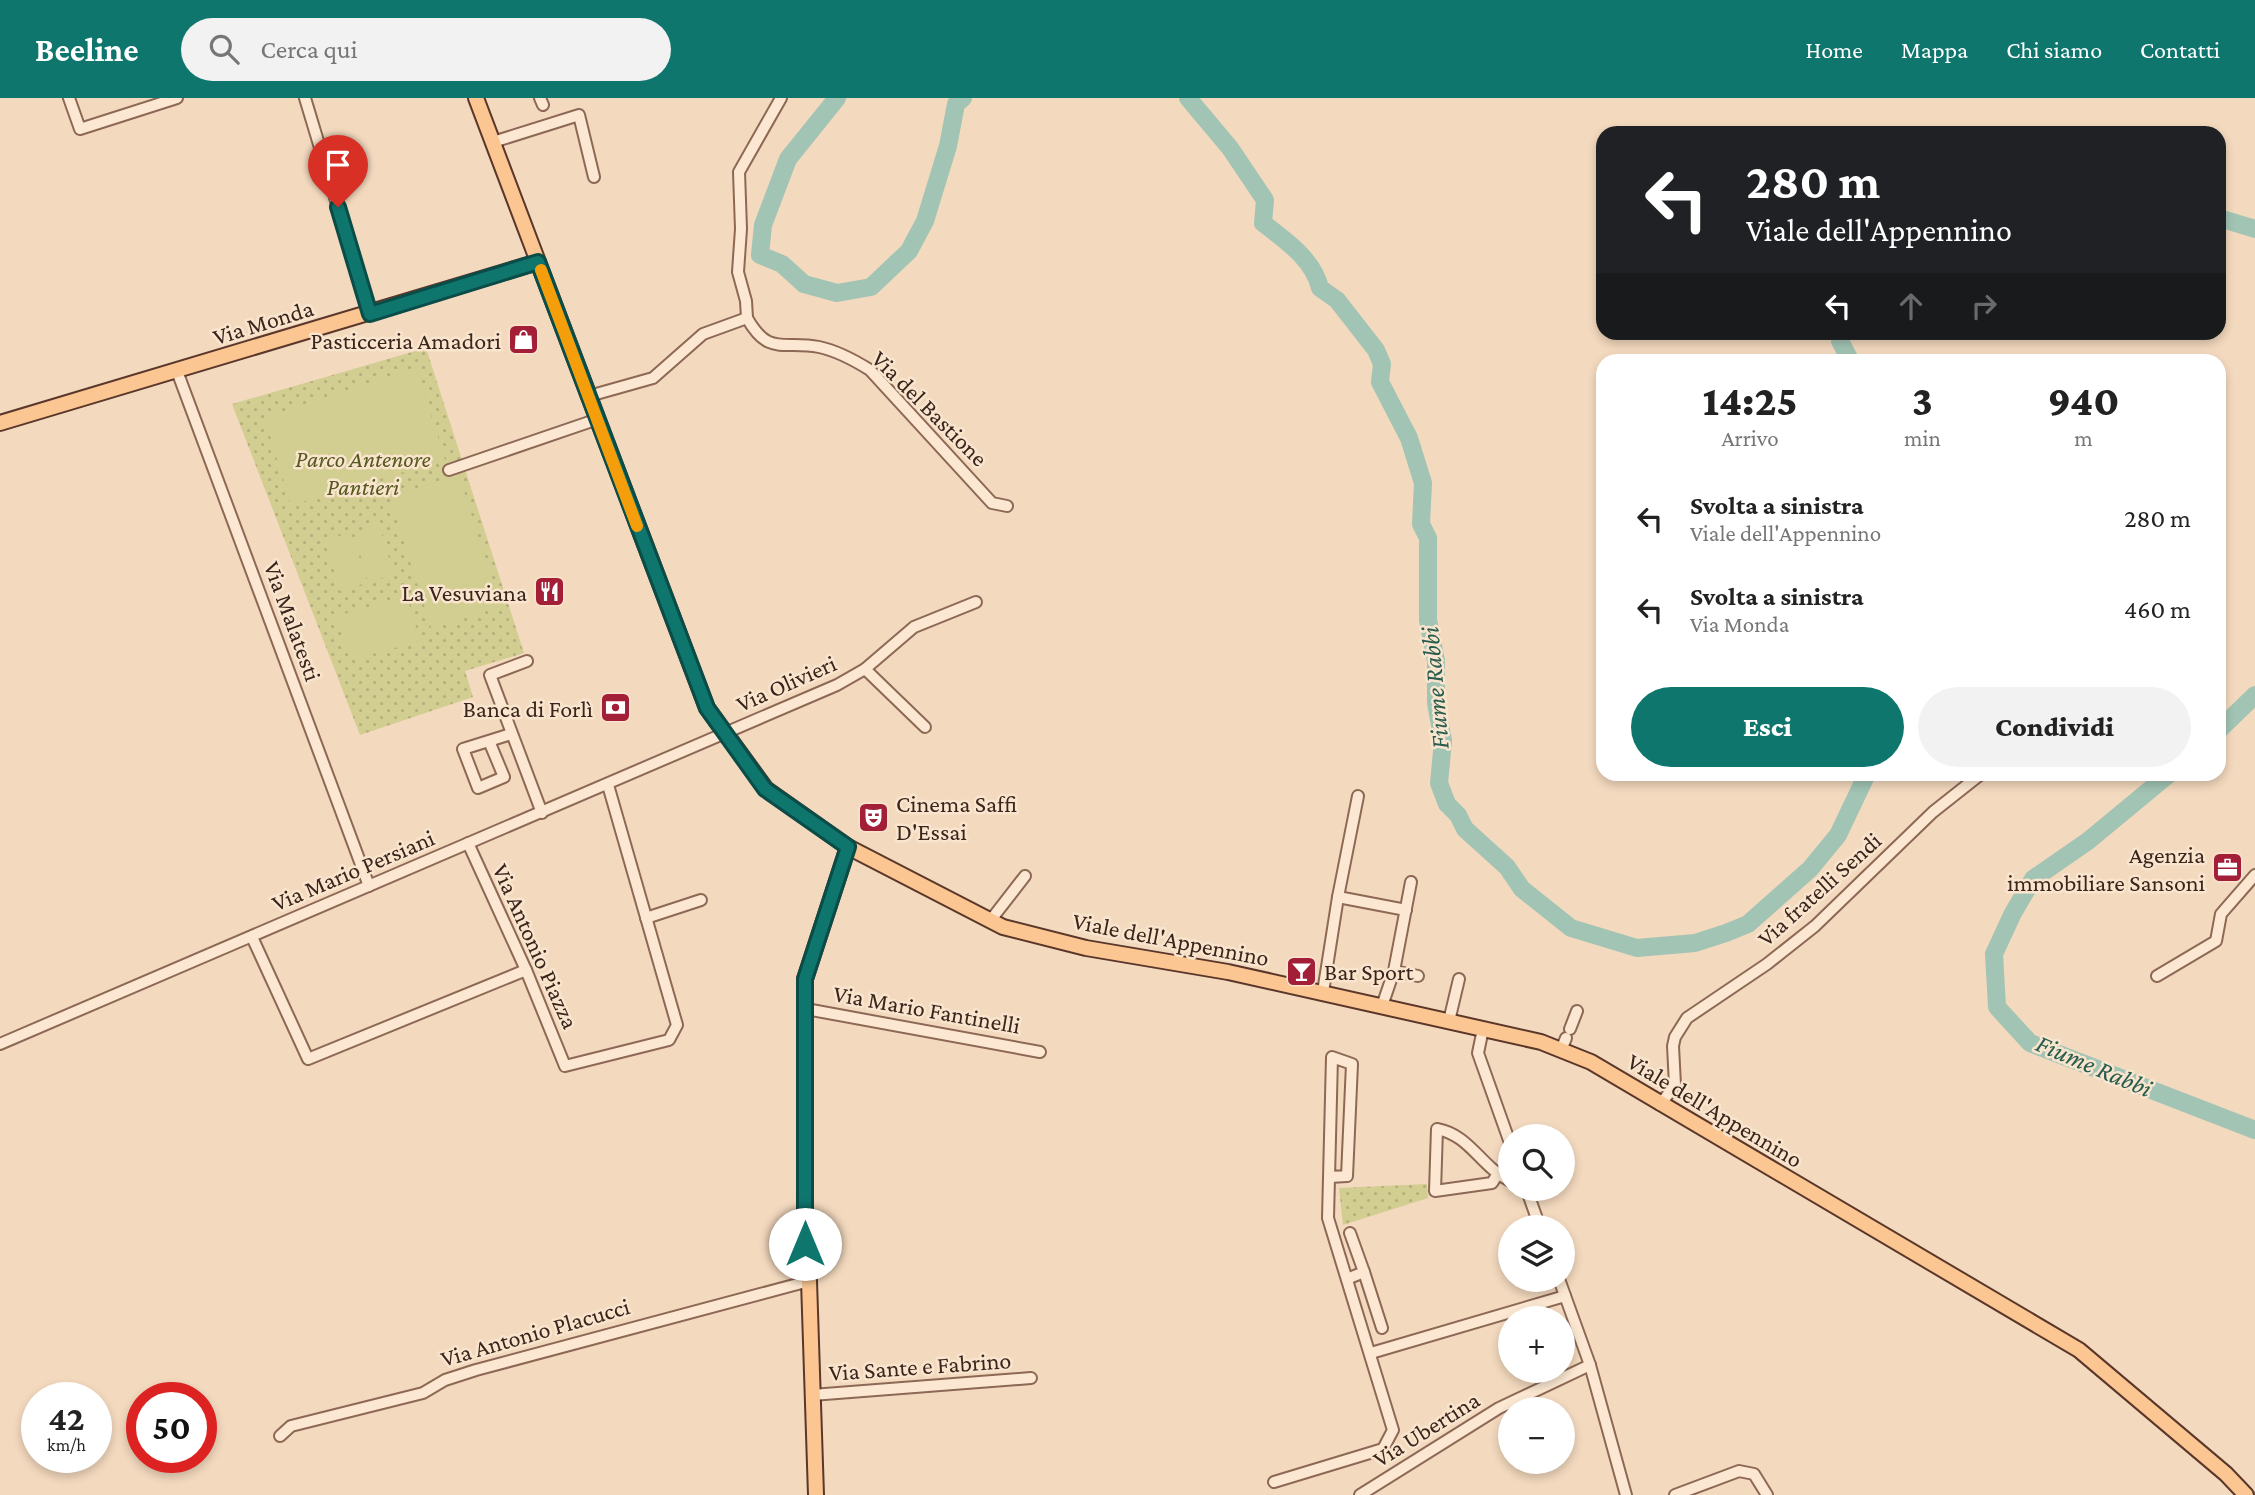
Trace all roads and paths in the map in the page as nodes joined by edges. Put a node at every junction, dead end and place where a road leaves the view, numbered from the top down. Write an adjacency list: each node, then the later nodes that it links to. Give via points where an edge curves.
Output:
1 (69, 98): 6 (street, via 80,130)
2 (177, 98): 6 (street)
3 (305, 98): 10 (street)
4 (476, 98): 7 (main road, Viale dell'Appennino)
5 (781, 98): 11 (street, via 739,172 738,272)
6 (149, 102)
7 (493, 142): 8 (street, via 579,115); 9 (main road, Viale dell'Appennino)
8 (594, 177)
9 (538, 262): 10 (main road, Via Monda); 13 (main road, Viale dell'Appennino)
10 (370, 314): 12 (main road, Via Monda)
11 (747, 318): 13 (street, via 703,334 653,378); 17 (street, Via del Bastione, via 758,337 774,344 818,347 870,370 992,503)
12 (177, 371): 15 (main road, Via Monda); 34 (street, Via Malatesti)
13 (589, 397): 14 (main road, Viale dell'Appennino)
14 (598, 419): 16 (street); 23 (main road, Viale dell'Appennino, via 707,708)
15 (0, 423)
16 (449, 470)
17 (1007, 506)
18 (976, 602): 20 (street, Via Olivieri, via 914,627)
19 (527, 661): 22 (street, via 490,675)
20 (865, 669): 21 (street, Via Olivieri); 23 (street, Via Olivieri)
21 (925, 727)
22 (511, 734): 24 (street); 28 (street)
23 (723, 734): 26 (street, Via Mario Persiani); 30 (main road, Viale dell'Appennino, via 765,789)
24 (489, 741): 24 (street, via 504,778 478,788 463,749)
25 (1972, 781): 55 (street, Via fratelli Sendi, via 1933,812 1815,926 1687,1018 1673,1046 1675,1085)
26 (608, 785): 28 (street, Via Mario Persiani); 38 (street)
27 (1359, 796): 35 (street)
28 (542, 813): 29 (street, Via Mario Persiani)
29 (468, 844): 34 (street, Via Mario Persiani); 41 (street, Via Antonio Piazza)
30 (848, 847): 39 (main road, Viale dell'Appennino); 48 (main road, via 805,979)
31 (2255, 875): 43 (street, via 2221,914 2216,941)
32 (1025, 876): 39 (street)
33 (1411, 882): 37 (street)
34 (369, 886): 40 (street, Via Mario Persiani)
35 (1338, 897): 37 (street); 46 (street)
36 (701, 900): 38 (street)
37 (1406, 909): 42 (street)
38 (646, 918): 41 (street, Via Antonio Piazza, via 677,1025 669,1040 565,1066)
39 (990, 920): 46 (main road, Viale dell'Appennino, via 1086,948)
40 (252, 937): 41 (street, via 308,1059); 53 (street, Via Mario Persiani)
41 (526, 970)
42 (1394, 971): 44 (street); 47 (street)
43 (2157, 975)
44 (1418, 976)
45 (1460, 979): 50 (street)
46 (1324, 992): 47 (main road, Viale dell'Appennino)
47 (1382, 1006): 50 (main road, Viale dell'Appennino)
48 (806, 1009): 54 (street, Via Mario Fantinelli); 62 (main road, via 805,1244)
49 (1577, 1011): 52 (street)
50 (1449, 1021): 51 (main road, Viale dell'Appennino)
51 (1483, 1029): 52 (main road, Viale dell'Appennino, via 1541,1042); 56 (street, via 1479,1053)
52 (1566, 1039): 55 (main road, Viale dell'Appennino, via 1591,1062)
53 (0, 1044)
54 (1040, 1052)
55 (1661, 1105): 71 (main road, Viale dell'Appennino, via 2079,1350)
56 (1503, 1124)
57 (1497, 1175): 57 (street, via 1454,1132 1437,1129 1435,1191 1492,1183)
58 (1329, 1177): 58 (street, via 1332,1057 1352,1064 1347,1177); 61 (street, via 1328,1218)
59 (1350, 1233): 60 (street)
60 (1364, 1272): 61 (street); 65 (street)
61 (1347, 1279): 66 (street)
62 (809, 1281): 69 (main road); 70 (street, Via Antonio Placucci, via 476,1370 424,1393 291,1426)
63 (1564, 1292): 64 (street)
64 (1565, 1296): 66 (street); 67 (street)
65 (1382, 1328)
66 (1371, 1353): 72 (street, via 1393,1430 1383,1449)
67 (1590, 1365): 74 (street, Via Ubertina, via 1499,1408); 75 (street)
68 (1031, 1378): 69 (street, Via Sante e Fabrino)
69 (812, 1395): 73 (main road)
70 (280, 1436)
71 (2226, 1474): 78 (main road, Viale dell'Appennino); 79 (main road, Viale dell'Appennino)
72 (1273, 1482)
73 (816, 1495)
74 (1360, 1495)
75 (1626, 1495)
76 (1675, 1495): 77 (street, via 1740,1471 1754,1474)
77 (1767, 1495)
78 (2237, 1495)
79 (2246, 1495)

